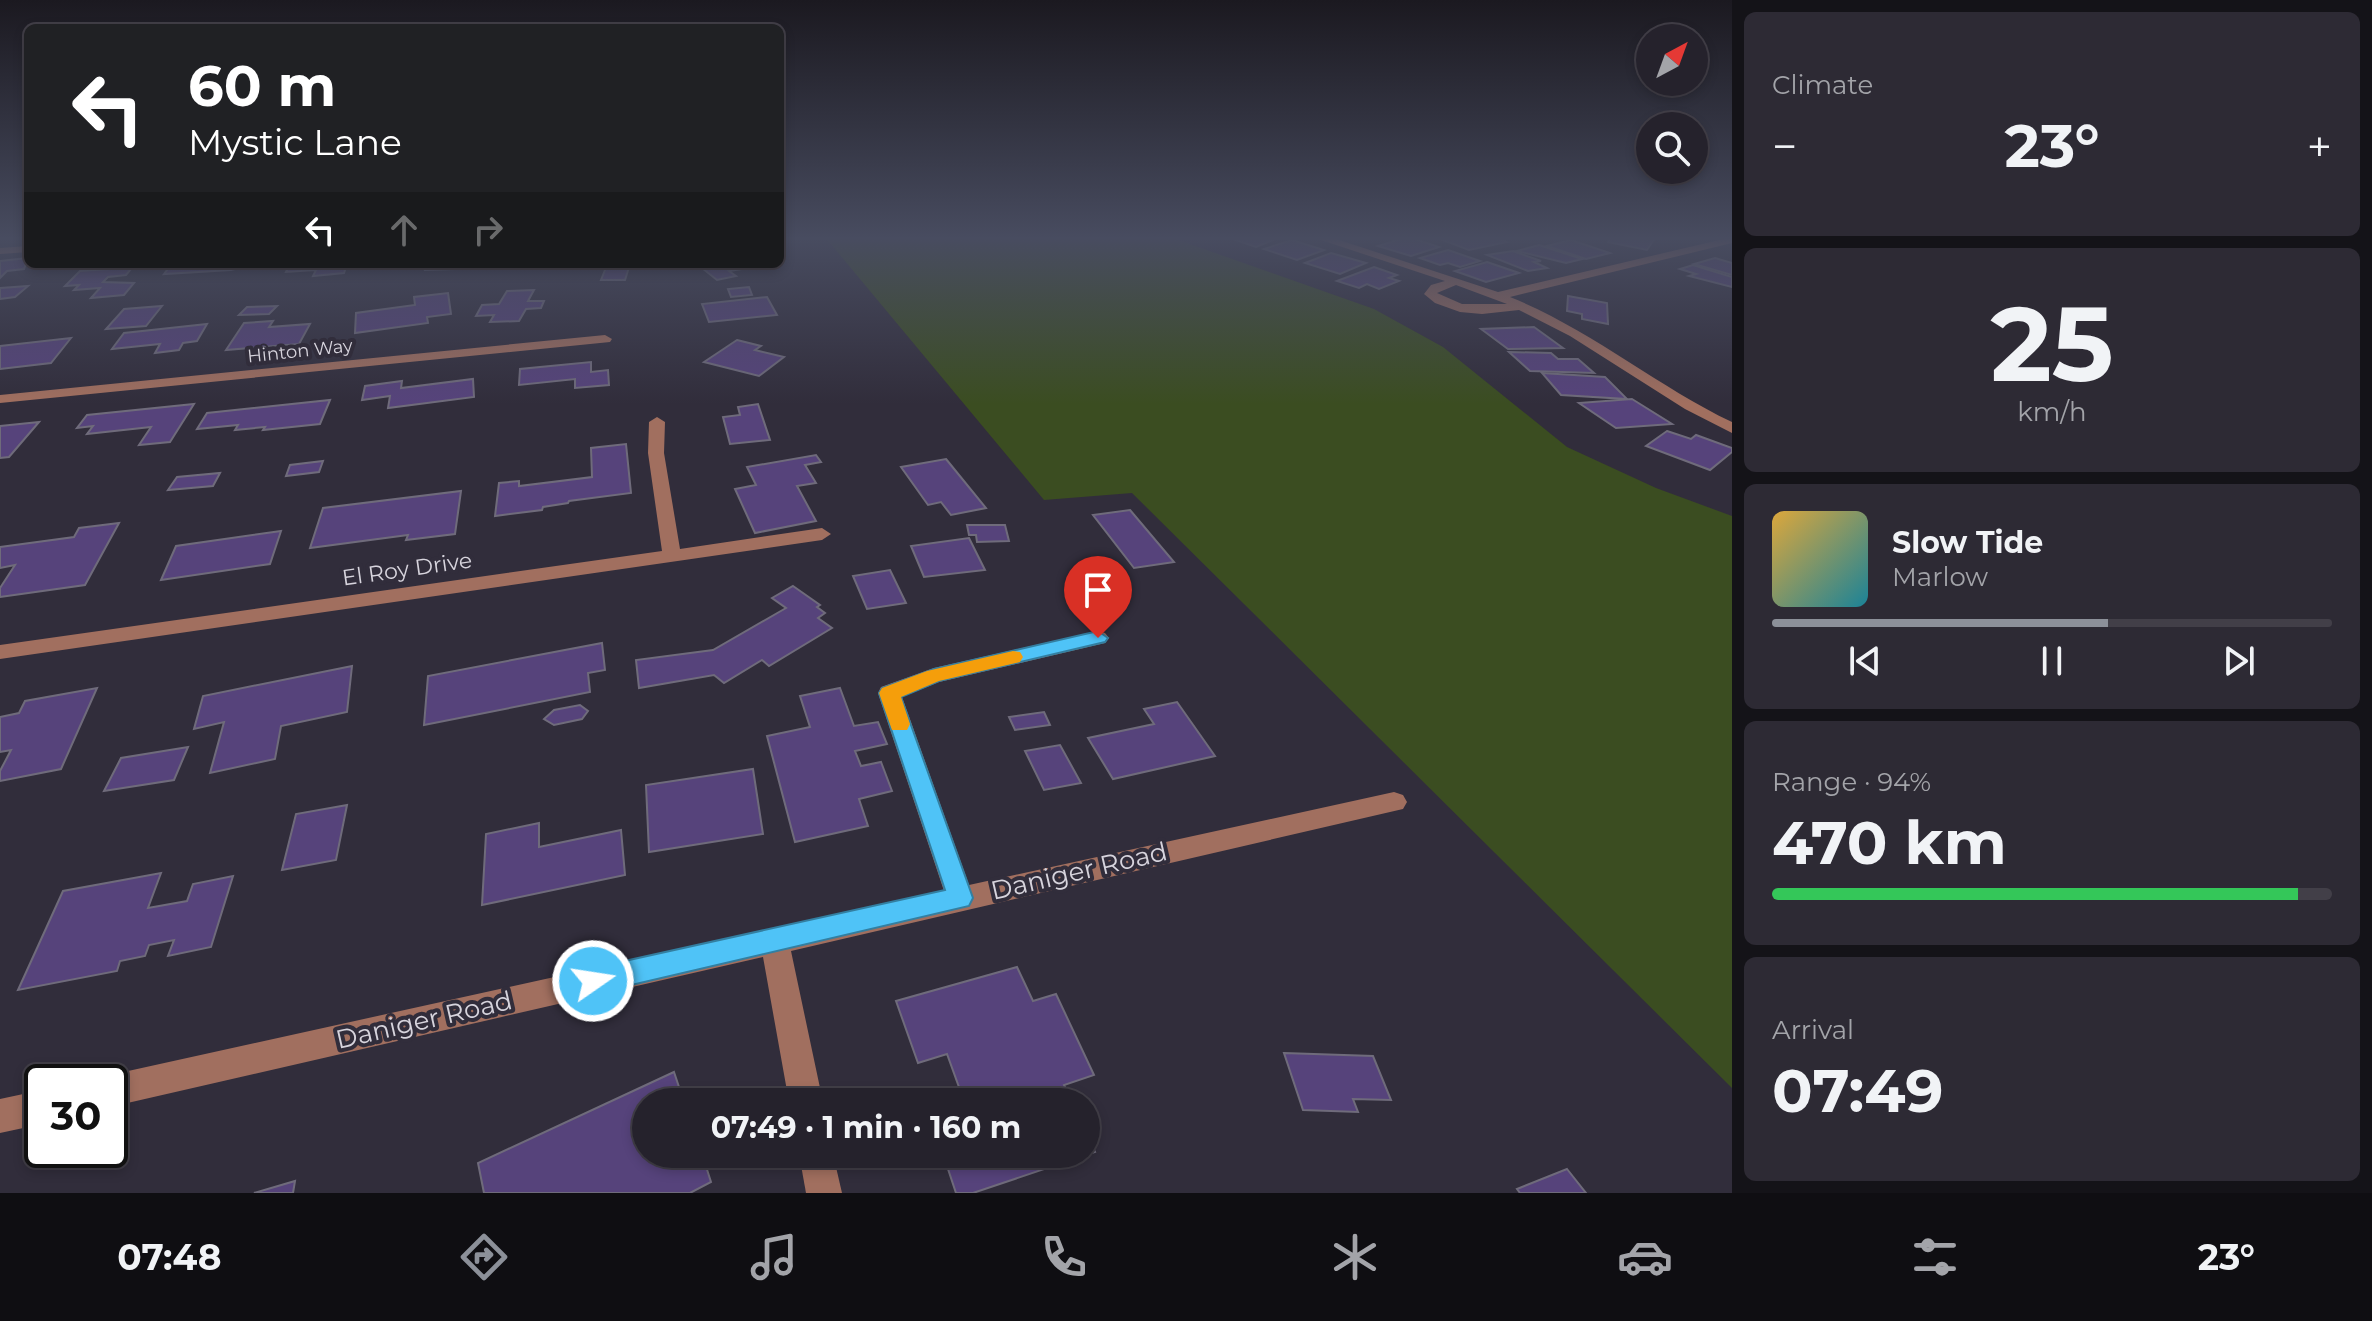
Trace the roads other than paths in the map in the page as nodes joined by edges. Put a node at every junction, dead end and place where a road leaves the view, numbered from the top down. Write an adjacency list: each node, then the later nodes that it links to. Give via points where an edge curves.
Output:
1 (1431, 293): 5 (street, via 1450,306 1470,310)
2 (1483, 293): 4 (street)
3 (1513, 293): 4 (street)
4 (1495, 297): 5 (street)
5 (1517, 306): 9 (street, via 1573,332 1669,396)
6 (605, 339): 7 (street, Hinton Way)
7 (0, 399)
8 (657, 422): 11 (street, via 656,453)
9 (1732, 428)
10 (822, 534): 11 (street, El Roy Drive)
11 (672, 555): 13 (street, El Roy Drive)
12 (1098, 638): 15 (street, via 934,676 889,693)
13 (0, 652)
14 (1394, 802): 15 (street, Daniger Road)
15 (960, 898): 16 (street, Daniger Road)
16 (774, 940): 17 (street, Daniger Road); 18 (street)
17 (128, 1087)
18 (803, 1088)
19 (24, 1111): 20 (street)
20 (0, 1116)
21 (819, 1168): 22 (street)
22 (824, 1193)

